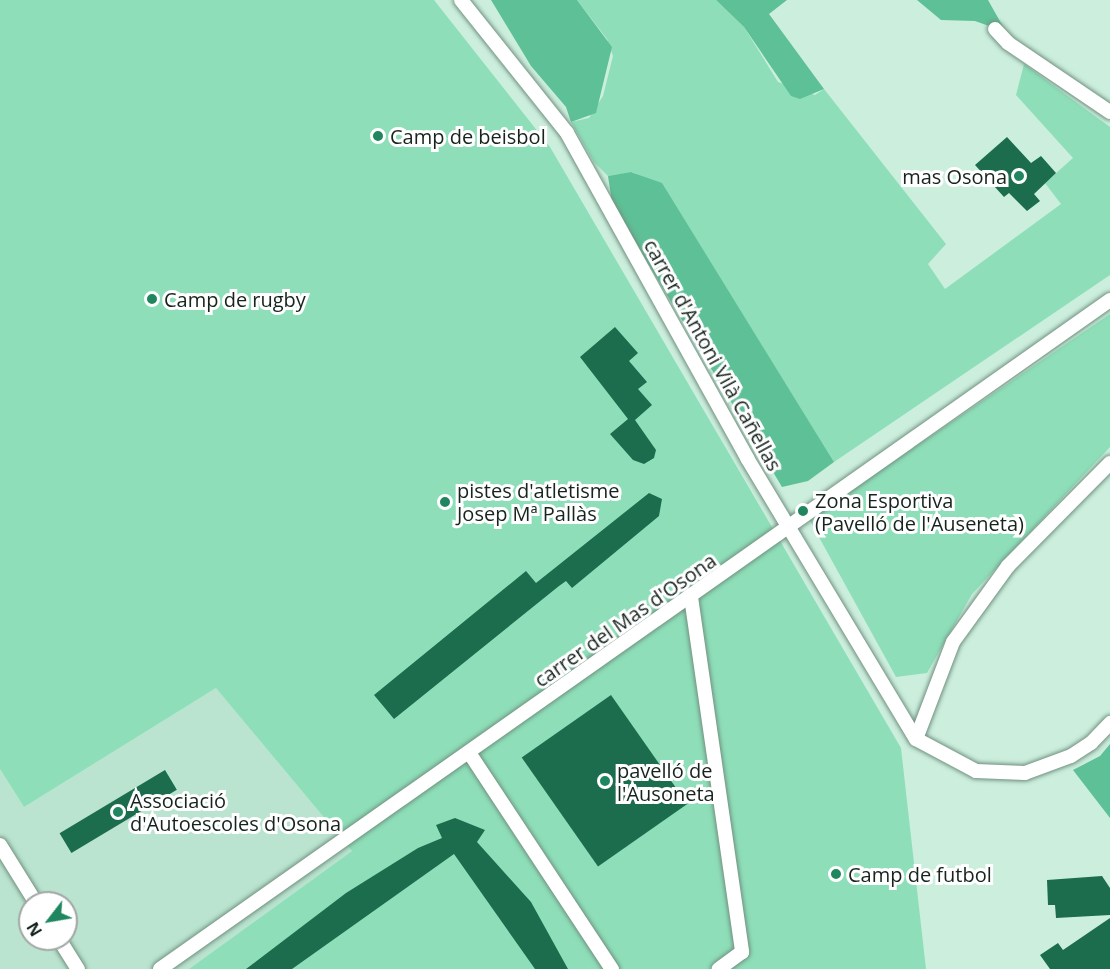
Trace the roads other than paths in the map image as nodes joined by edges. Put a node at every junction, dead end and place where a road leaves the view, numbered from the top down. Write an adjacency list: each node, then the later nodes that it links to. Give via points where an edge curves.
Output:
1 (461, 0): 6 (street, carrer d'Antoni Vilà Cañellas, via 567,133)
2 (996, 29): 3 (street, via 1008,43)
3 (1110, 112)
4 (1110, 300): 6 (street, carrer del Mas d'Osona)
5 (1110, 463): 9 (street, via 1008,566 953,642)
6 (788, 528): 7 (street, carrer del Mas d'Osona); 9 (street, carrer d'Antoni Vilà Cañellas)
7 (691, 597): 10 (street, carrer del Mas d'Osona); 17 (street, via 742,952)
8 (1110, 723): 9 (street, via 1071,756 1025,773 976,771)
9 (916, 739)
10 (470, 754): 14 (street, carrer del Mas d'Osona); 16 (street)
11 (0, 845): 12 (street)
12 (29, 891)
13 (67, 951): 15 (street)
14 (164, 968)
15 (78, 969)
16 (612, 969)
17 (719, 969)

